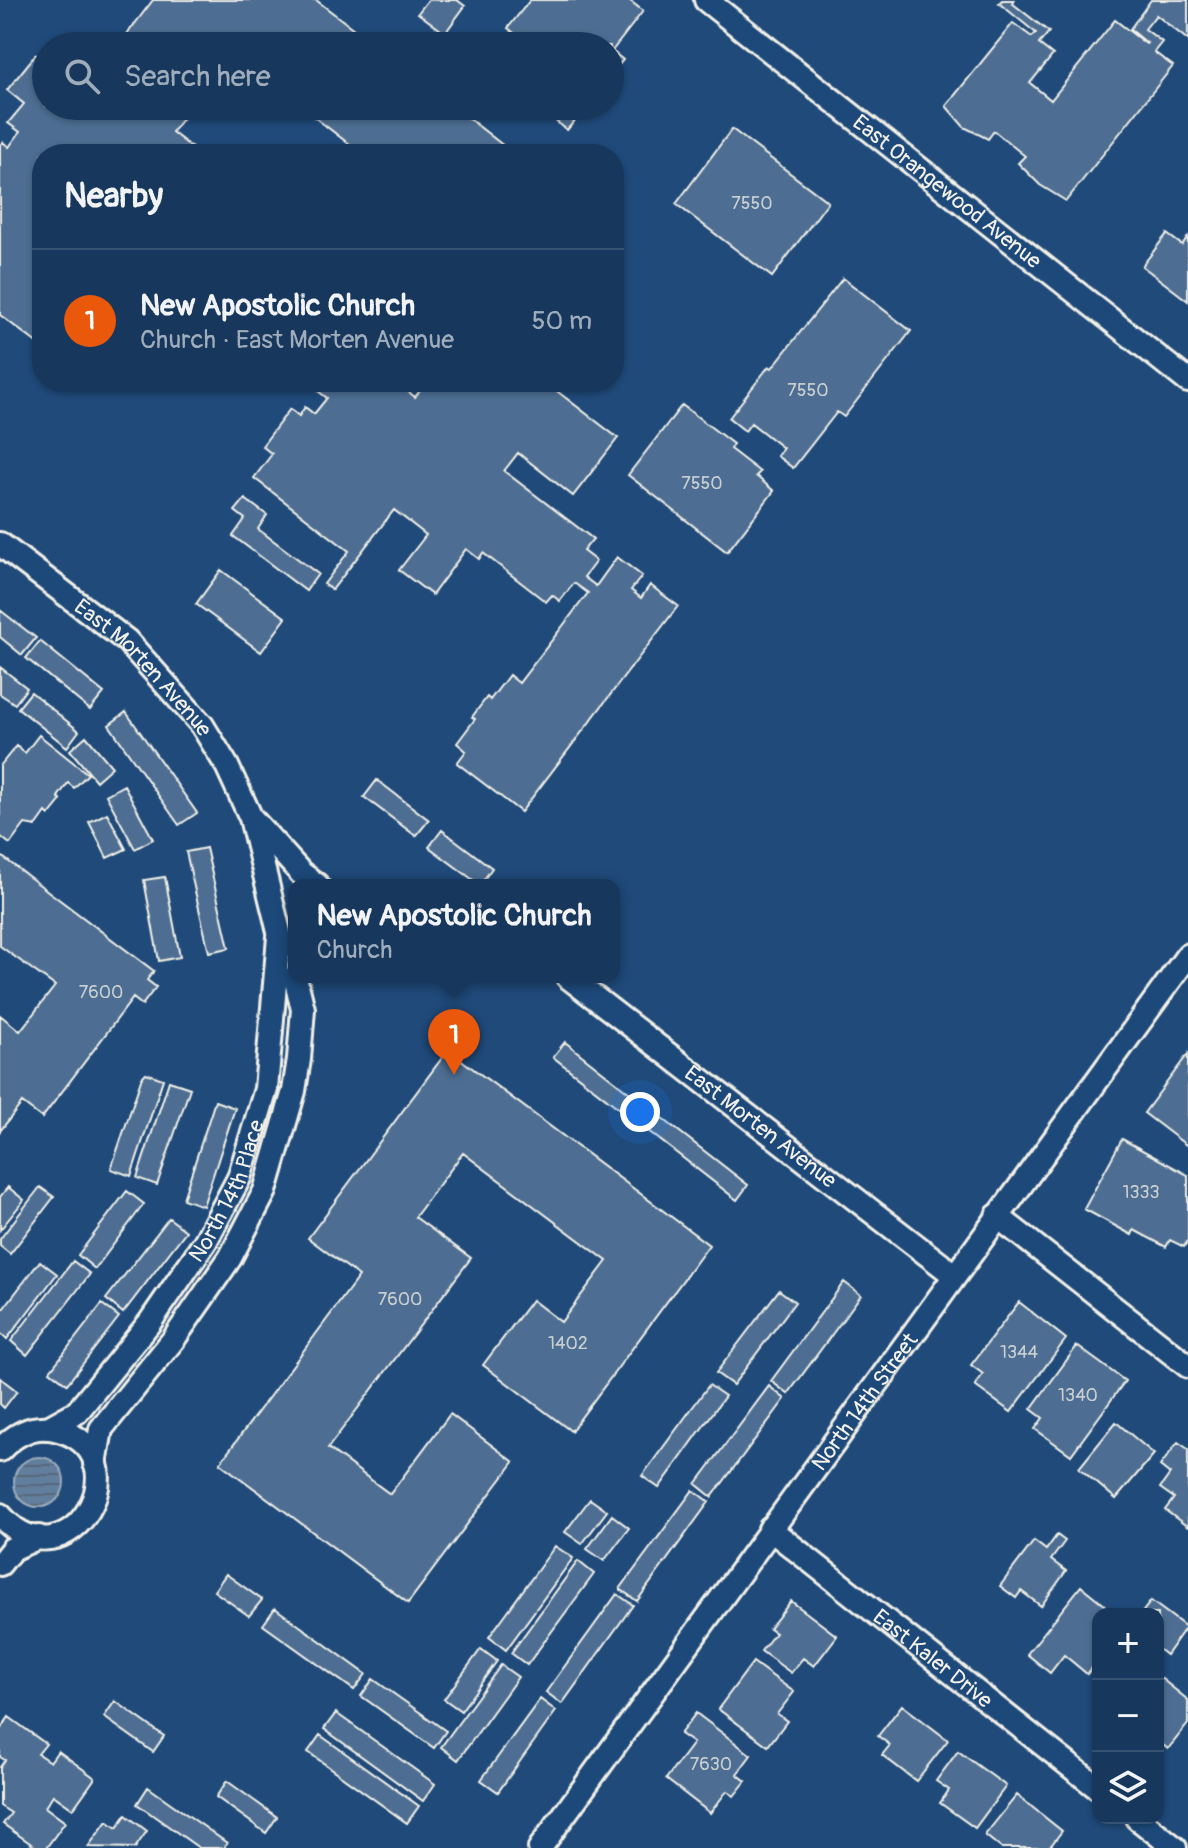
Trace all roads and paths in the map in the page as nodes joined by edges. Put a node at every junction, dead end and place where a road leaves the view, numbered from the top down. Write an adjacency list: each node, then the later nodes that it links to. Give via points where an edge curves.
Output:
1 (706, 0): 2 (street, East Orangewood Avenue)
2 (1188, 381)
3 (0, 544): 4 (street, East Morten Avenue, via 142,655 202,725)
4 (251, 818): 5 (street, East Morten Avenue); 6 (street, East Morten Avenue)
5 (309, 879)
6 (286, 938): 13 (street, North 14th Place, via 273,980 266,1089 239,1178 205,1242 150,1322 77,1412)
7 (1188, 955): 10 (street, North 14th Street)
8 (296, 983): 15 (street, North 14th Place, via 303,1009 299,1059 265,1191 230,1258 101,1429)
9 (576, 983): 11 (street, East Morten Avenue)
10 (997, 1216): 11 (street, North 14th Street); 12 (street)
11 (954, 1275): 17 (street, North 14th Street)
12 (1188, 1366)
13 (48, 1428): 14 (street, North 14th Place, via 25,1431); 15 (street, via 77,1439)
14 (0, 1450)
15 (95, 1464): 18 (street, North 14th Place, via 97,1495 82,1522 69,1531)
16 (0, 1515): 18 (street, via 22,1533)
17 (770, 1529): 20 (street, East Kaler Drive); 22 (street, North 14th Street)
18 (39, 1537): 19 (street, North 14th Place, via 12,1549)
19 (0, 1564)
20 (1092, 1783)
21 (1145, 1824): 23 (street)
22 (540, 1848)
23 (1175, 1848)

